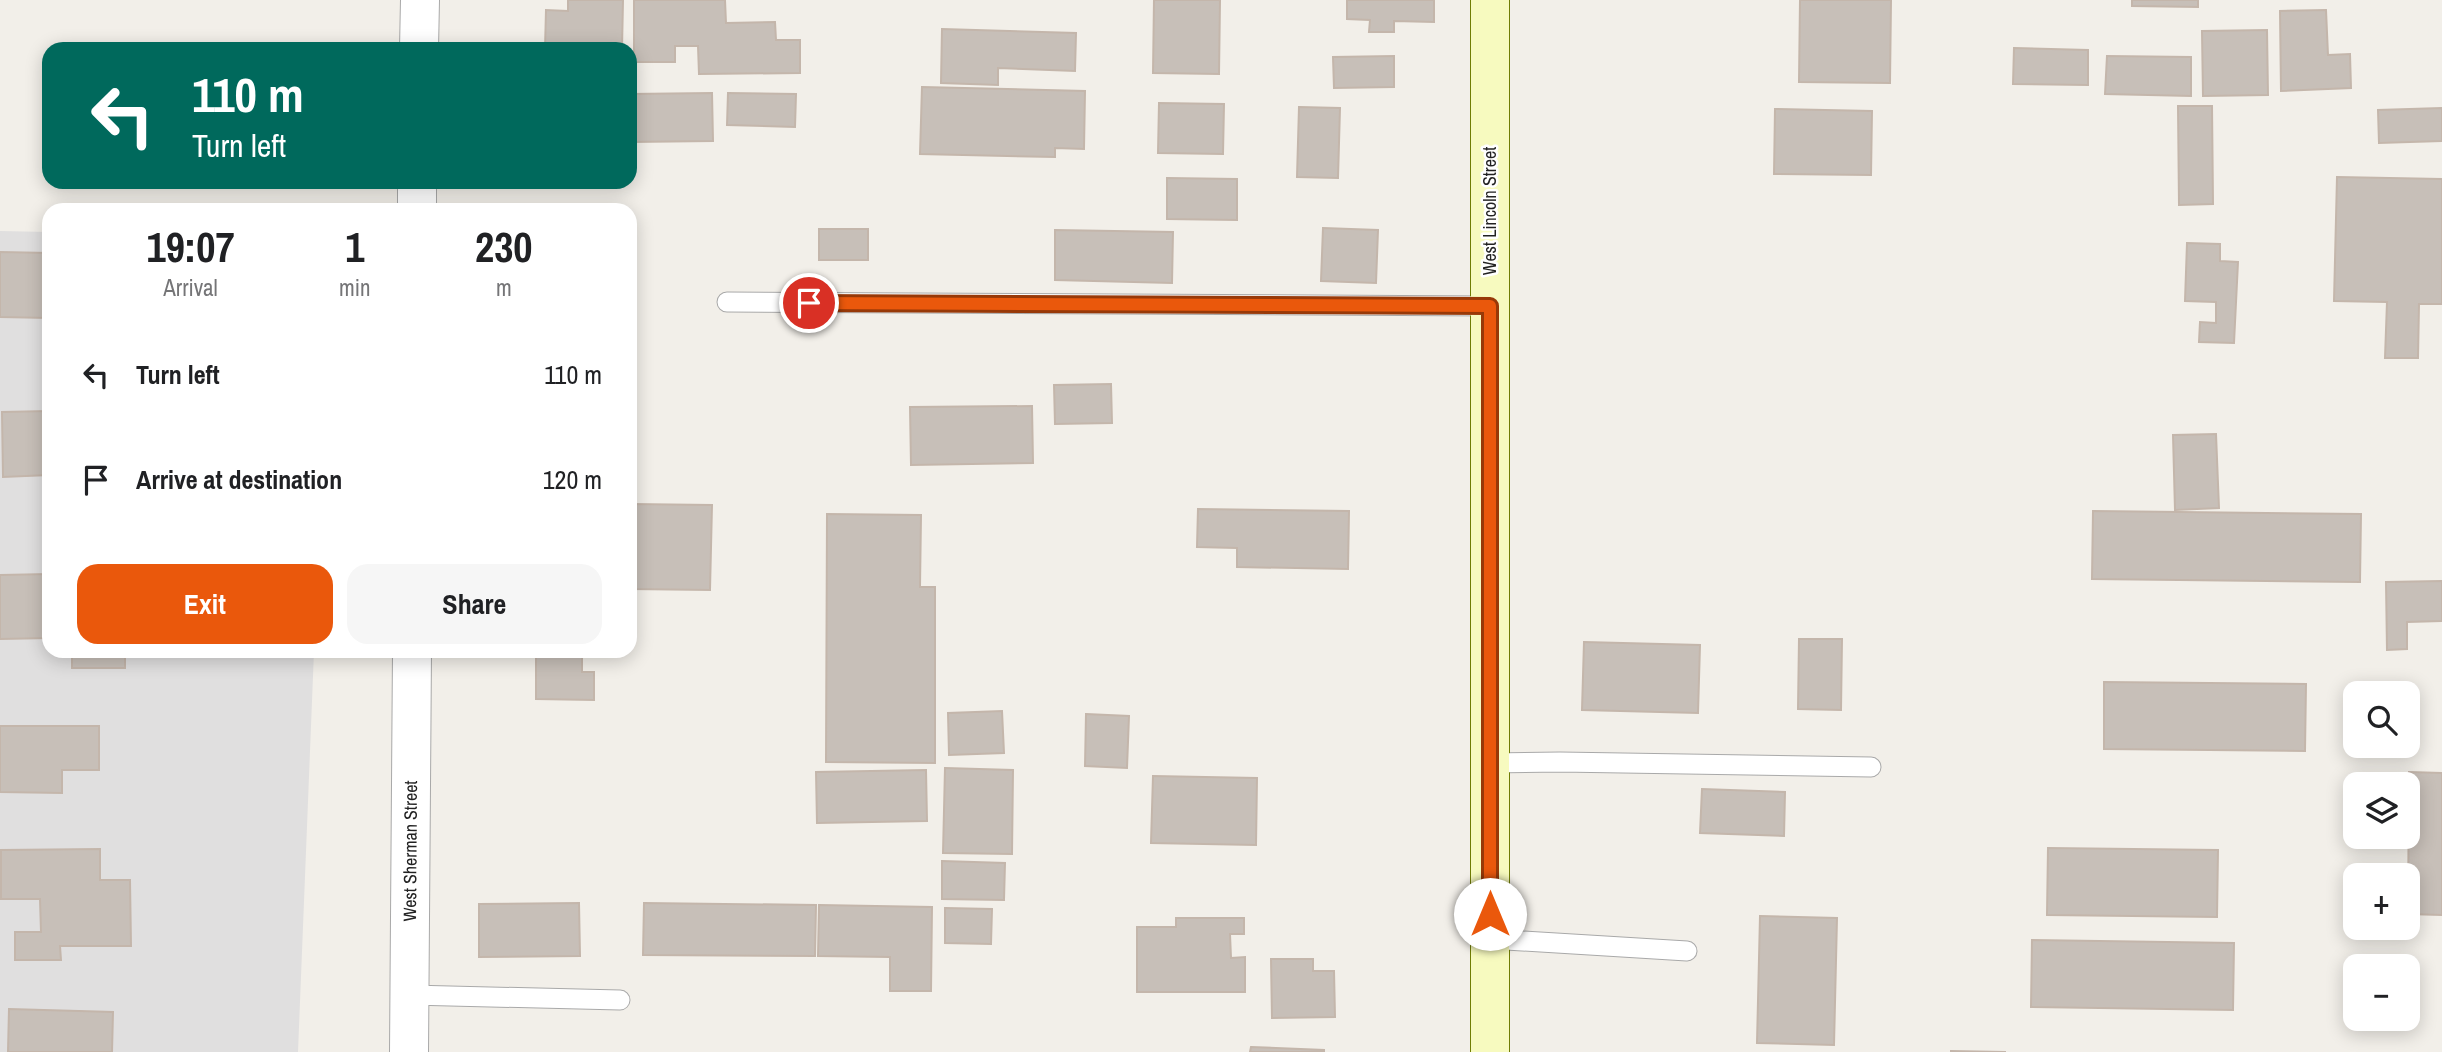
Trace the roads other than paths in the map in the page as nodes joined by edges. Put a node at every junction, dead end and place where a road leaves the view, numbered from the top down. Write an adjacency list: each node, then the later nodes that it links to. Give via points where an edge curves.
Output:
1 (420, 0): 3 (street)
2 (1490, 0): 5 (street, West Lincoln Street)
3 (419, 42)
4 (727, 302): 5 (lane)
5 (1490, 306): 7 (street, West Lincoln Street)
6 (412, 658): 11 (street, West Sherman Street)
7 (1490, 763): 8 (lane); 9 (street, West Lincoln Street)
8 (1871, 767)
9 (1490, 939): 10 (lane); 14 (street, West Lincoln Street)
10 (1687, 951)
11 (410, 995): 12 (lane); 13 (street, West Sherman Street)
12 (620, 1000)
13 (409, 1052)
14 (1490, 1052)

